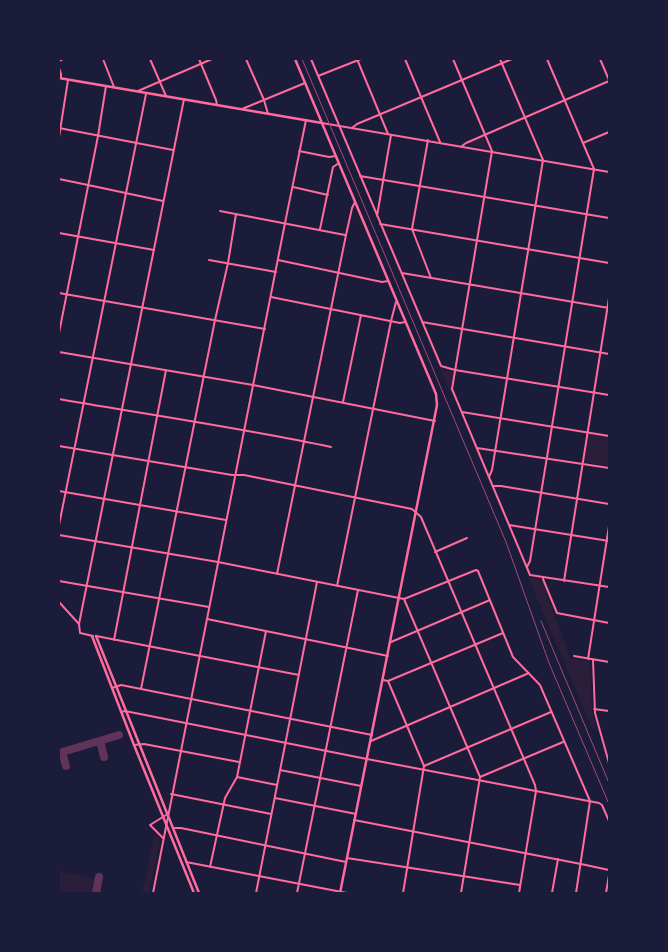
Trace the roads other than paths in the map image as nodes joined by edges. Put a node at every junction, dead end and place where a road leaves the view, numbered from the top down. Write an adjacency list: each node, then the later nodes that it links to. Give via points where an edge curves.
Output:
1 (63, 59): 17 (street)
2 (103, 59): 29 (street)
3 (150, 59): 25 (street)
4 (199, 59): 18 (street)
5 (212, 59): 18 (street)
6 (246, 59): 35 (street)
7 (295, 59): 27 (main road)
8 (311, 59): 21 (street)
9 (361, 59): 16 (street)
10 (405, 59): 33 (street)
11 (453, 59): 24 (street)
12 (500, 59): 19 (street)
13 (512, 59): 19 (street)
14 (547, 59): 36 (street)
15 (600, 59): 26 (street)
16 (358, 60): 21 (street); 40 (street)
17 (59, 61)
18 (201, 63): 25 (street); 37 (street)
19 (502, 63): 24 (street); 41 (street)
20 (59, 68): 22 (street)
21 (318, 76): 44 (street)
22 (60, 78): 23 (main road)
23 (68, 80): 28 (main road); 45 (street)
24 (463, 80): 33 (street); 49 (street)
25 (160, 81): 30 (street); 32 (street)
26 (609, 81): 36 (street)
27 (305, 83): 35 (street); 43 (main road)
28 (106, 86): 29 (main road); 51 (street)
29 (114, 88): 30 (main road)
30 (137, 91): 31 (main road)
31 (146, 93): 32 (main road); 53 (street)
32 (166, 96): 34 (main road)
33 (421, 97): 40 (street); 54 (street)
34 (184, 99): 37 (main road); 57 (street)
35 (264, 100): 38 (street); 39 (street)
36 (565, 100): 41 (street); 55 (street)
37 (217, 105): 38 (main road)
38 (242, 109): 39 (main road)
39 (268, 114): 42 (main road)
40 (381, 114): 46 (street); 48 (street)
41 (525, 116): 49 (street); 61 (street)
42 (306, 120): 43 (main road); 58 (street)
43 (322, 123): 44 (street); 60 (main road)
44 (339, 126): 46 (street); 65 (street)
45 (60, 128): 50 (street); 51 (street)
46 (352, 128): 48 (street)
47 (609, 132): 55 (street)
48 (390, 134): 52 (street); 67 (street)
49 (485, 134): 56 (street); 59 (street)
50 (59, 136)
51 (98, 136): 53 (street); 68 (street)
52 (428, 140): 54 (street); 69 (street)
53 (136, 142): 57 (street); 71 (street)
54 (440, 142): 56 (street)
55 (583, 143): 63 (street)
56 (462, 146): 59 (street)
57 (173, 150): 74 (street)
58 (299, 151): 60 (street); 70 (street)
59 (492, 152): 61 (street); 73 (street)
60 (336, 156): 62 (main road)
61 (543, 160): 63 (street); 76 (street)
62 (339, 163): 72 (street, via 333,167); 75 (main road)
63 (594, 169): 64 (street); 79 (street)
64 (609, 172)
65 (360, 176): 67 (street); 80 (street)
66 (59, 179): 68 (street)
67 (384, 179): 69 (street); 80 (street)
68 (88, 185): 71 (street); 87 (street)
69 (420, 185): 73 (street); 84 (street)
70 (292, 187): 72 (street); 82 (street)
71 (126, 194): 74 (street); 90 (street)
72 (328, 195): 85 (street)
73 (484, 196): 76 (street); 89 (street)
74 (163, 200): 92 (street)
75 (355, 202): 88 (street); 102 (main road)
76 (536, 206): 79 (street); 91 (street)
77 (220, 212): 78 (street)
78 (236, 214): 82 (street); 97 (street)
79 (586, 214): 81 (street); 93 (street)
80 (376, 216): 83 (street)
81 (609, 218)
82 (285, 224): 85 (street); 95 (street)
83 (380, 224): 84 (street); 100 (street)
84 (412, 229): 89 (street); 101 (street)
85 (320, 230): 88 (street)
86 (59, 233): 87 (street)
87 (78, 236): 90 (street); 106 (street)
88 (346, 236): 99 (street)
89 (477, 240): 91 (street); 103 (street)
90 (116, 244): 92 (street); 109 (street)
91 (528, 249): 93 (street); 105 (street)
92 (154, 250): 112 (street)
93 (579, 258): 96 (street); 111 (street)
94 (209, 260): 97 (street)
95 (278, 260): 98 (street); 99 (street)
96 (609, 263)
97 (228, 264): 98 (street); 116 (street)
98 (276, 272): 107 (street)
99 (338, 272): 102 (street); 113 (street)
100 (401, 273): 101 (street); 119 (street)
101 (431, 278): 103 (street)
102 (388, 281): 110 (main road)
103 (469, 284): 105 (street); 121 (street)
104 (59, 293): 106 (street)
105 (521, 293): 111 (street); 123 (street)
106 (66, 294): 109 (street); 122 (street)
107 (271, 296): 113 (street); 120 (street)
108 (609, 298): 114 (street)
109 (104, 301): 112 (street); 128 (street)
110 (396, 301): 117 (street); 118 (main road)
111 (571, 302): 114 (street); 124 (street)
112 (142, 307): 116 (street); 129 (street)
113 (331, 308): 115 (street); 138 (street)
114 (608, 308): 126 (street)
115 (360, 315): 117 (street); 140 (street)
116 (215, 320): 120 (street); 132 (street)
117 (391, 321): 118 (street); 142 (street)
118 (405, 322): 147 (main road, via 437,399)
119 (422, 322): 121 (street); 131 (street, via 440,366)
120 (265, 329): 134 (street)
121 (462, 329): 123 (street); 131 (street)
122 (59, 333)
123 (513, 338): 124 (street); 133 (street)
124 (564, 346): 126 (street); 135 (street)
125 (59, 352): 128 (street)
126 (600, 352): 127 (street); 136 (street)
127 (609, 354)
128 (92, 357): 129 (street); 141 (street)
129 (131, 364): 130 (street); 143 (street)
130 (166, 370): 132 (street); 145 (street)
131 (455, 370): 133 (street); 144 (street, via 452,389)
132 (204, 377): 134 (street); 148 (street)
133 (506, 379): 135 (street); 146 (street)
134 (253, 385): 138 (street); 150 (street)
135 (558, 387): 136 (street); 149 (street)
136 (593, 392): 137 (street); 151 (street)
137 (609, 395)
138 (313, 397): 140 (street); 153 (street)
139 (59, 399): 141 (street)
140 (343, 402): 142 (street)
141 (83, 404): 143 (street); 157 (street)
142 (372, 409): 147 (street); 172 (street)
143 (122, 410): 145 (street); 159 (street)
144 (462, 412): 146 (street); 156 (street)
145 (157, 417): 148 (street); 161 (street)
146 (500, 418): 149 (street); 158 (street)
147 (435, 421): 178 (main road)
148 (194, 423): 150 (street); 163 (street)
149 (551, 426): 151 (street); 160 (street)
150 (245, 430): 153 (street); 165 (street)
151 (587, 432): 152 (street); 162 (street)
152 (609, 436)
153 (305, 441): 155 (street); 167 (street)
154 (59, 446): 157 (street)
155 (331, 447)
156 (477, 448): 158 (street); 166 (street)
157 (74, 449): 159 (street); 170 (street)
158 (495, 449): 160 (street); 166 (street)
159 (112, 455): 161 (street); 173 (street)
160 (547, 458): 162 (street); 171 (street)
161 (148, 461): 163 (street); 175 (street)
162 (582, 463): 164 (street); 174 (street)
163 (185, 468): 165 (street); 177 (street)
164 (609, 468)
165 (236, 475): 167 (street); 179 (street)
166 (489, 477): 168 (street)
167 (296, 485): 172 (street); 194 (street)
168 (493, 486): 171 (street); 181 (street)
169 (59, 491): 170 (street)
170 (65, 492): 173 (street); 180 (street)
171 (541, 493): 174 (street); 183 (street)
172 (355, 497): 178 (street); 202 (street)
173 (104, 498): 175 (street); 188 (street)
174 (576, 499): 176 (street); 184 (street)
175 (140, 504): 177 (street); 189 (street)
176 (609, 504)
177 (177, 511): 179 (street); 191 (street)
178 (417, 511): 190 (street); 207 (main road)
179 (227, 520): 192 (street)
180 (59, 525)
181 (509, 525): 183 (street); 193 (street)
182 (609, 526): 187 (street)
183 (535, 529): 184 (street); 193 (street)
184 (571, 535): 187 (street); 198 (street)
185 (59, 536): 188 (street)
186 (467, 538): 190 (street)
187 (608, 541): 200 (street)
188 (95, 542): 189 (street); 201 (street)
189 (132, 547): 191 (street); 205 (street)
190 (435, 552): 197 (street)
191 (169, 554): 192 (street); 206 (street)
192 (218, 562): 194 (street); 211 (street)
193 (527, 568): 195 (street, via 531,577)
194 (277, 574): 199 (street)
195 (543, 578): 198 (street); 214 (street, via 558,613)
196 (59, 581): 201 (street)
197 (448, 581): 208 (street); 209 (street, via 477,570); 212 (street)
198 (564, 581): 200 (street)
199 (318, 582): 202 (street); 222 (street)
200 (600, 585): 203 (street); 214 (street)
201 (86, 586): 205 (street); 216 (street)
202 (336, 586): 204 (street)
203 (609, 586)
204 (358, 590): 207 (street); 227 (street)
205 (123, 593): 206 (street); 223 (street)
206 (160, 598): 211 (street); 226 (street)
207 (399, 598): 208 (street); 224 (main road)
208 (404, 599): 218 (street)
209 (490, 600): 212 (street); 219 (street)
210 (59, 602): 216 (street)
211 (209, 607): 213 (street)
212 (461, 612): 218 (street); 225 (street)
213 (207, 619): 217 (street); 228 (street)
214 (594, 620): 215 (street); 231 (street)
215 (609, 623)
216 (79, 624): 220 (street, via 80,633)
217 (266, 631): 222 (street); 235 (street)
218 (418, 631): 224 (street); 234 (street)
219 (503, 632): 225 (street); 236 (street, via 513,657)
220 (92, 636): 221 (street); 240 (main road)
221 (96, 636): 223 (street); 240 (main road)
222 (306, 639): 227 (street); 237 (street)
223 (114, 640): 226 (street)
224 (390, 642): 229 (main road)
225 (475, 645): 234 (street); 242 (street)
226 (150, 646): 228 (street); 241 (street)
227 (346, 647): 229 (street); 254 (street)
228 (200, 655): 235 (street); 243 (street)
229 (388, 656): 238 (main road)
230 (574, 656): 231 (street)
231 (588, 659): 232 (street)
232 (593, 660): 233 (street); 245 (street)
233 (609, 662)
234 (431, 664): 239 (street); 244 (street)
235 (259, 667): 237 (street); 247 (street)
236 (529, 673): 242 (street); 250 (street, via 540,685)
237 (299, 675): 251 (street)
238 (383, 680): 239 (street); 256 (main road)
239 (388, 681): 253 (street)
240 (114, 687): 241 (street, via 121,685); 246 (main road); 249 (main road)
241 (141, 689): 243 (street)
242 (494, 689): 244 (street); 255 (street)
243 (191, 699): 247 (street); 252 (street)
244 (450, 708): 253 (street); 263 (street)
245 (594, 709): 248 (street); 269 (street)
246 (125, 711): 249 (street); 252 (street); 260 (main road)
247 (250, 711): 251 (street); 257 (street)
248 (609, 711)
249 (121, 712): 262 (main road)
250 (551, 712): 255 (street); 259 (street)
251 (290, 719): 254 (street); 261 (street)
252 (186, 723): 257 (street); 265 (street)
253 (406, 726): 258 (street); 270 (street)
254 (330, 727): 256 (street); 264 (street)
255 (510, 729): 263 (street); 266 (street)
256 (372, 734): 258 (main road)
257 (245, 735): 261 (street); 268 (street)
258 (371, 740): 267 (main road)
259 (564, 741): 266 (street); 280 (street)
260 (138, 743): 262 (street); 265 (street); 285 (main road)
261 (286, 743): 264 (street); 271 (street)
262 (134, 745): 285 (main road)
263 (467, 748): 270 (street); 274 (street)
264 (325, 750): 267 (street); 273 (street)
265 (180, 751): 268 (street); 278 (street)
266 (523, 758): 274 (street); 277 (street)
267 (367, 759): 270 (street); 276 (main road)
268 (239, 762): 272 (street)
269 (609, 763)
270 (423, 768): 274 (street); 290 (street)
271 (280, 770): 273 (street); 275 (street)
272 (236, 777): 275 (street); 281 (street)
273 (320, 778): 276 (street); 282 (street)
274 (479, 778): 277 (street); 293 (street)
275 (277, 785): 279 (street)
276 (361, 786): 284 (main road)
277 (536, 791): 280 (street); 296 (street)
278 (171, 794): 281 (street); 285 (street)
279 (275, 798): 282 (street); 283 (street)
280 (590, 801): 287 (street, via 601,803); 301 (street)
281 (223, 804): 283 (street); 291 (street)
282 (314, 806): 284 (street); 295 (street)
283 (271, 814): 294 (street)
284 (356, 814): 286 (main road)
285 (166, 817): 288 (main road); 289 (main road); 292 (street, via 150,825)
286 (354, 820): 290 (street); 297 (main road)
287 (609, 821)
288 (166, 825): 292 (street); 311 (main road)
289 (172, 828): 291 (street); 299 (main road)
290 (413, 831): 293 (street); 303 (street)
291 (217, 836): 294 (street); 302 (street)
292 (163, 838): 310 (street)
293 (469, 842): 296 (street); 306 (street)
294 (265, 845): 295 (street); 307 (street)
295 (305, 853): 300 (street); 308 (street)
296 (525, 853): 298 (street); 309 (street)
297 (347, 858): 300 (main road); 303 (street)
298 (558, 860): 301 (street); 320 (street)
299 (186, 862): 302 (street); 312 (main road)
300 (346, 862): 315 (main road)
301 (581, 864): 304 (street); 321 (street)
302 (210, 867): 307 (street)
303 (407, 867): 306 (street); 317 (street)
304 (609, 870)
305 (609, 875): 322 (street)
306 (464, 876): 309 (street); 318 (street)
307 (259, 877): 308 (street); 313 (street)
308 (299, 884): 314 (street); 315 (street)
309 (520, 885): 319 (street)
310 (152, 893)
311 (194, 893)
312 (199, 893)
313 (256, 893)
314 (297, 893)
315 (340, 893): 316 (street)
316 (347, 893)
317 (403, 893)
318 (461, 893)
319 (519, 893)
320 (552, 893)
321 (576, 893)
322 (606, 893)

